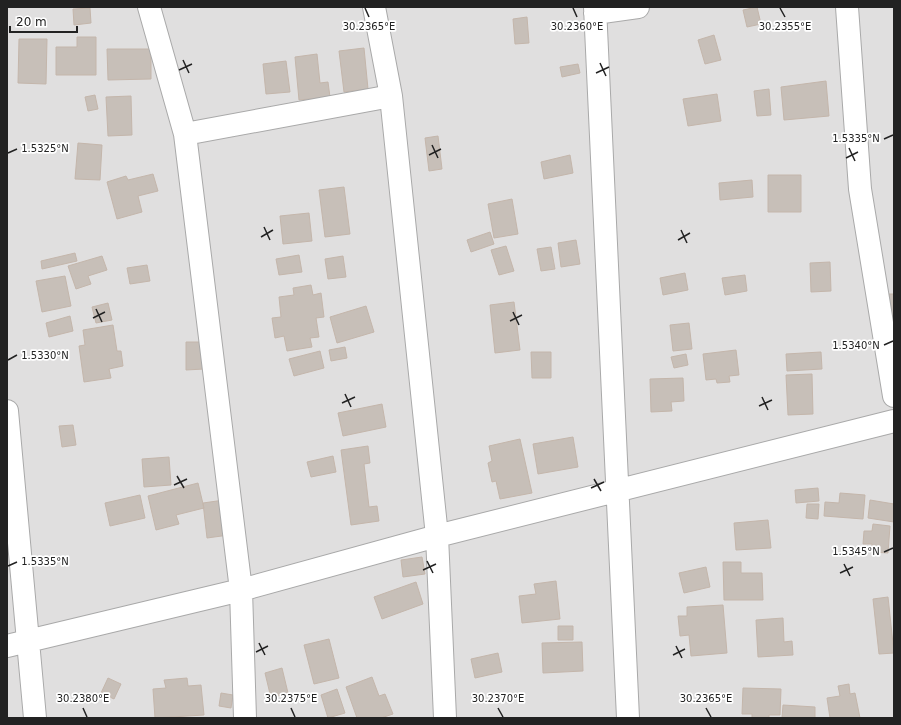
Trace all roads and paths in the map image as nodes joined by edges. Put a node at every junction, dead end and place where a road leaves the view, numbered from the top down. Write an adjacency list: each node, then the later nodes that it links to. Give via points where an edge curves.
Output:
1 (149, 7): 7 (street)
2 (374, 7): 6 (street)
3 (638, 7): 5 (street)
4 (847, 7): 8 (street, via 860,189)
5 (595, 10): 11 (street)
6 (391, 96): 7 (street); 12 (street)
7 (185, 134): 13 (street)
8 (894, 396)
9 (894, 421): 11 (street)
10 (8, 425): 14 (street)
11 (617, 490): 12 (street); 18 (street)
12 (437, 536): 13 (street); 17 (street)
13 (241, 590): 14 (street); 16 (street)
14 (17, 644): 15 (street)
15 (34, 718)
16 (245, 718)
17 (445, 718)
18 (628, 718)

